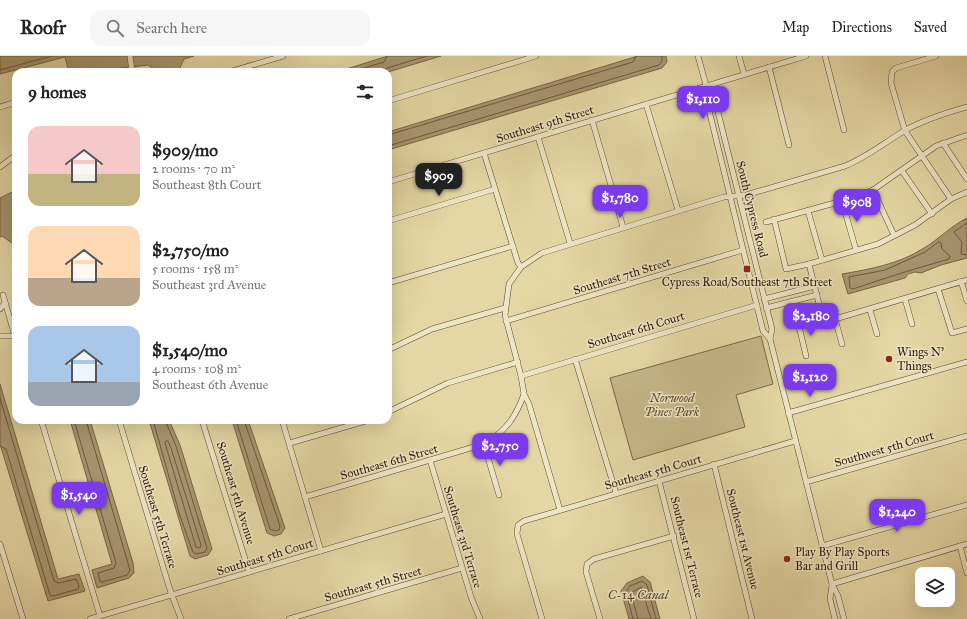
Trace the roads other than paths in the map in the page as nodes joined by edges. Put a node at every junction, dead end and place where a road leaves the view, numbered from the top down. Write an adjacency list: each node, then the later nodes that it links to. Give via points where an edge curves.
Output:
1 (130, 56): 11 (street)
2 (283, 56): 12 (street)
3 (536, 56): 9 (street)
4 (698, 56): 14 (street, South Cypress Road)
5 (739, 56): 13 (street)
6 (806, 56): 10 (street, Southeast 9th Street)
7 (825, 56): 21 (street)
8 (936, 56): 22 (street, via 896,68 890,77)
9 (525, 58): 15 (street)
10 (769, 67): 13 (street, Southeast 9th Street); 26 (street)
11 (132, 68)
12 (243, 68)
13 (744, 74): 14 (street, Southeast 9th Street)
14 (706, 85): 17 (street, Southeast 9th Street); 37 (street, South Cypress Road, via 707,102); 38 (street, South Cypress Road, via 715,100)
15 (392, 99)
16 (12, 103): 18 (street)
17 (646, 104): 20 (street, Southeast 9th Street); 41 (street)
18 (0, 107)
19 (967, 108): 22 (street, via 933,118)
20 (592, 120): 24 (street, Southeast 9th Street); 47 (street)
21 (844, 130)
22 (905, 131): 28 (street); 38 (street, via 860,160 845,166)
23 (967, 135): 25 (street)
24 (538, 136): 27 (street, Southeast 9th Street); 49 (street)
25 (943, 143): 28 (street); 32 (street)
26 (789, 145)
27 (484, 153): 33 (street, Southeast 9th Street); 34 (street)
28 (921, 156): 31 (street); 39 (street)
29 (12, 158): 30 (street)
30 (0, 167)
31 (902, 171): 35 (street); 43 (street)
32 (967, 179)
33 (392, 181)
34 (495, 189): 45 (street); 50 (street)
35 (873, 190): 40 (street); 48 (street)
36 (967, 192): 39 (street)
37 (730, 196): 38 (street); 41 (street); 51 (street, South Cypress Road)
38 (738, 196): 63 (street, South Cypress Road)
39 (951, 199): 43 (street)
40 (842, 201): 42 (street); 52 (street)
41 (678, 210): 47 (street)
42 (808, 211): 44 (street); 53 (street)
43 (932, 214): 48 (street)
44 (774, 219): 46 (street); 54 (street, via 786,269)
45 (392, 220)
46 (766, 222)
47 (624, 227): 49 (street)
48 (894, 235): 52 (street, via 878,244)
49 (570, 243): 55 (street, via 542,253)
50 (513, 246): 55 (street); 58 (street)
51 (743, 250): 67 (street, South Cypress Road); 74 (street, Southeast 7th Street)
52 (856, 250): 53 (street)
53 (822, 260): 54 (street)
54 (809, 264): 59 (street)
55 (520, 267): 68 (street, via 509,284)
56 (967, 280): 57 (street)
57 (961, 281): 60 (street); 65 (street)
58 (392, 282)
59 (815, 286): 62 (street); 63 (street)
60 (938, 289): 64 (street); 77 (street, via 952,333)
61 (3, 295): 66 (street)
62 (817, 295): 69 (street); 72 (street)
63 (764, 299): 69 (street, South Cypress Road)
64 (905, 299): 71 (street); 75 (street)
65 (967, 301)
66 (5, 303): 70 (street); 76 (street)
67 (757, 305): 81 (street, South Cypress Road, via 763,331); 85 (street, Southeast 6th Court)
68 (505, 308): 74 (street); 83 (street, via 432,329)
69 (766, 308): 81 (street, South Cypress Road, via 772,329)
70 (0, 310)
71 (870, 310): 73 (street); 78 (street)
72 (822, 316): 73 (street, via 829,314); 84 (street, via 798,322)
73 (835, 319): 82 (street)
74 (506, 321): 86 (street)
75 (912, 324)
76 (12, 328)
77 (967, 329)
78 (877, 334)
79 (0, 336): 80 (street)
80 (12, 338)
81 (770, 339): 91 (street, South Cypress Road)
82 (842, 344)
83 (392, 348)
84 (806, 356)
85 (575, 359): 88 (street, Southeast 6th Court); 105 (street)
86 (518, 362): 88 (street); 90 (street, via 448,383)
87 (967, 362): 91 (street)
88 (522, 376): 89 (street)
89 (524, 394): 100 (street, Southeast 6th Street, via 518,411 506,429); 109 (street)
90 (392, 410)
91 (788, 413): 98 (street, South Cypress Road)
92 (42, 424): 122 (street)
93 (120, 424): 121 (street, Southeast 5th Terrace)
94 (203, 424): 118 (street, Southeast 5th Avenue)
95 (283, 424): 99 (street)
96 (356, 424): 99 (street)
97 (967, 436): 104 (street, Southwest 5th Court)
98 (795, 440): 102 (street, Southeast 5th Court); 104 (street, South Cypress Road)
99 (290, 444): 107 (street)
100 (484, 444): 101 (street, Southeast 6th Street); 106 (street)
101 (430, 460): 107 (street, Southeast 6th Street); 110 (street, Southeast 3rd Terrace)
102 (714, 464): 103 (street, Southeast 5th Court); 131 (street, Southeast 1st Avenue)
103 (659, 480): 105 (street, Southeast 5th Court); 111 (street, Southeast 1st Terrace)
104 (806, 482): 114 (street, South Cypress Road)
105 (616, 493): 109 (street, Southeast 5th Court)
106 (499, 496)
107 (305, 497): 116 (street)
108 (967, 505): 114 (street)
109 (560, 510): 128 (street, Southeast 5th Court, via 518,525 517,534)
110 (446, 514): 116 (street, Southeast 5th Court); 117 (street, Southeast 3rd Terrace)
111 (674, 536): 129 (street, via 594,559 587,564 586,572); 130 (street, Southeast 1st Terrace)
112 (0, 544): 123 (street)
113 (967, 544): 115 (street)
114 (822, 546): 120 (street, South Cypress Road)
115 (960, 546): 119 (street); 120 (street)
116 (321, 551): 118 (street, Southeast 5th Court)
117 (462, 568): 126 (street, Southeast 5th Street); 127 (street, Southeast 3rd Terrace)
118 (249, 572): 121 (street, Southeast 5th Court)
119 (967, 573)
120 (832, 584): 132 (street, South Cypress Road, via 830,598); 133 (street, South Cypress Road)
121 (172, 595): 122 (street, Southeast 5th Court); 125 (street, Southeast 5th Terrace)
122 (100, 616): 124 (street, Southeast 5th Court)
123 (23, 619)
124 (90, 619)
125 (181, 619)
126 (289, 619)
127 (480, 619)
128 (542, 619)
129 (600, 619)
130 (694, 619)
131 (752, 619)
132 (835, 619)
133 (844, 619)

